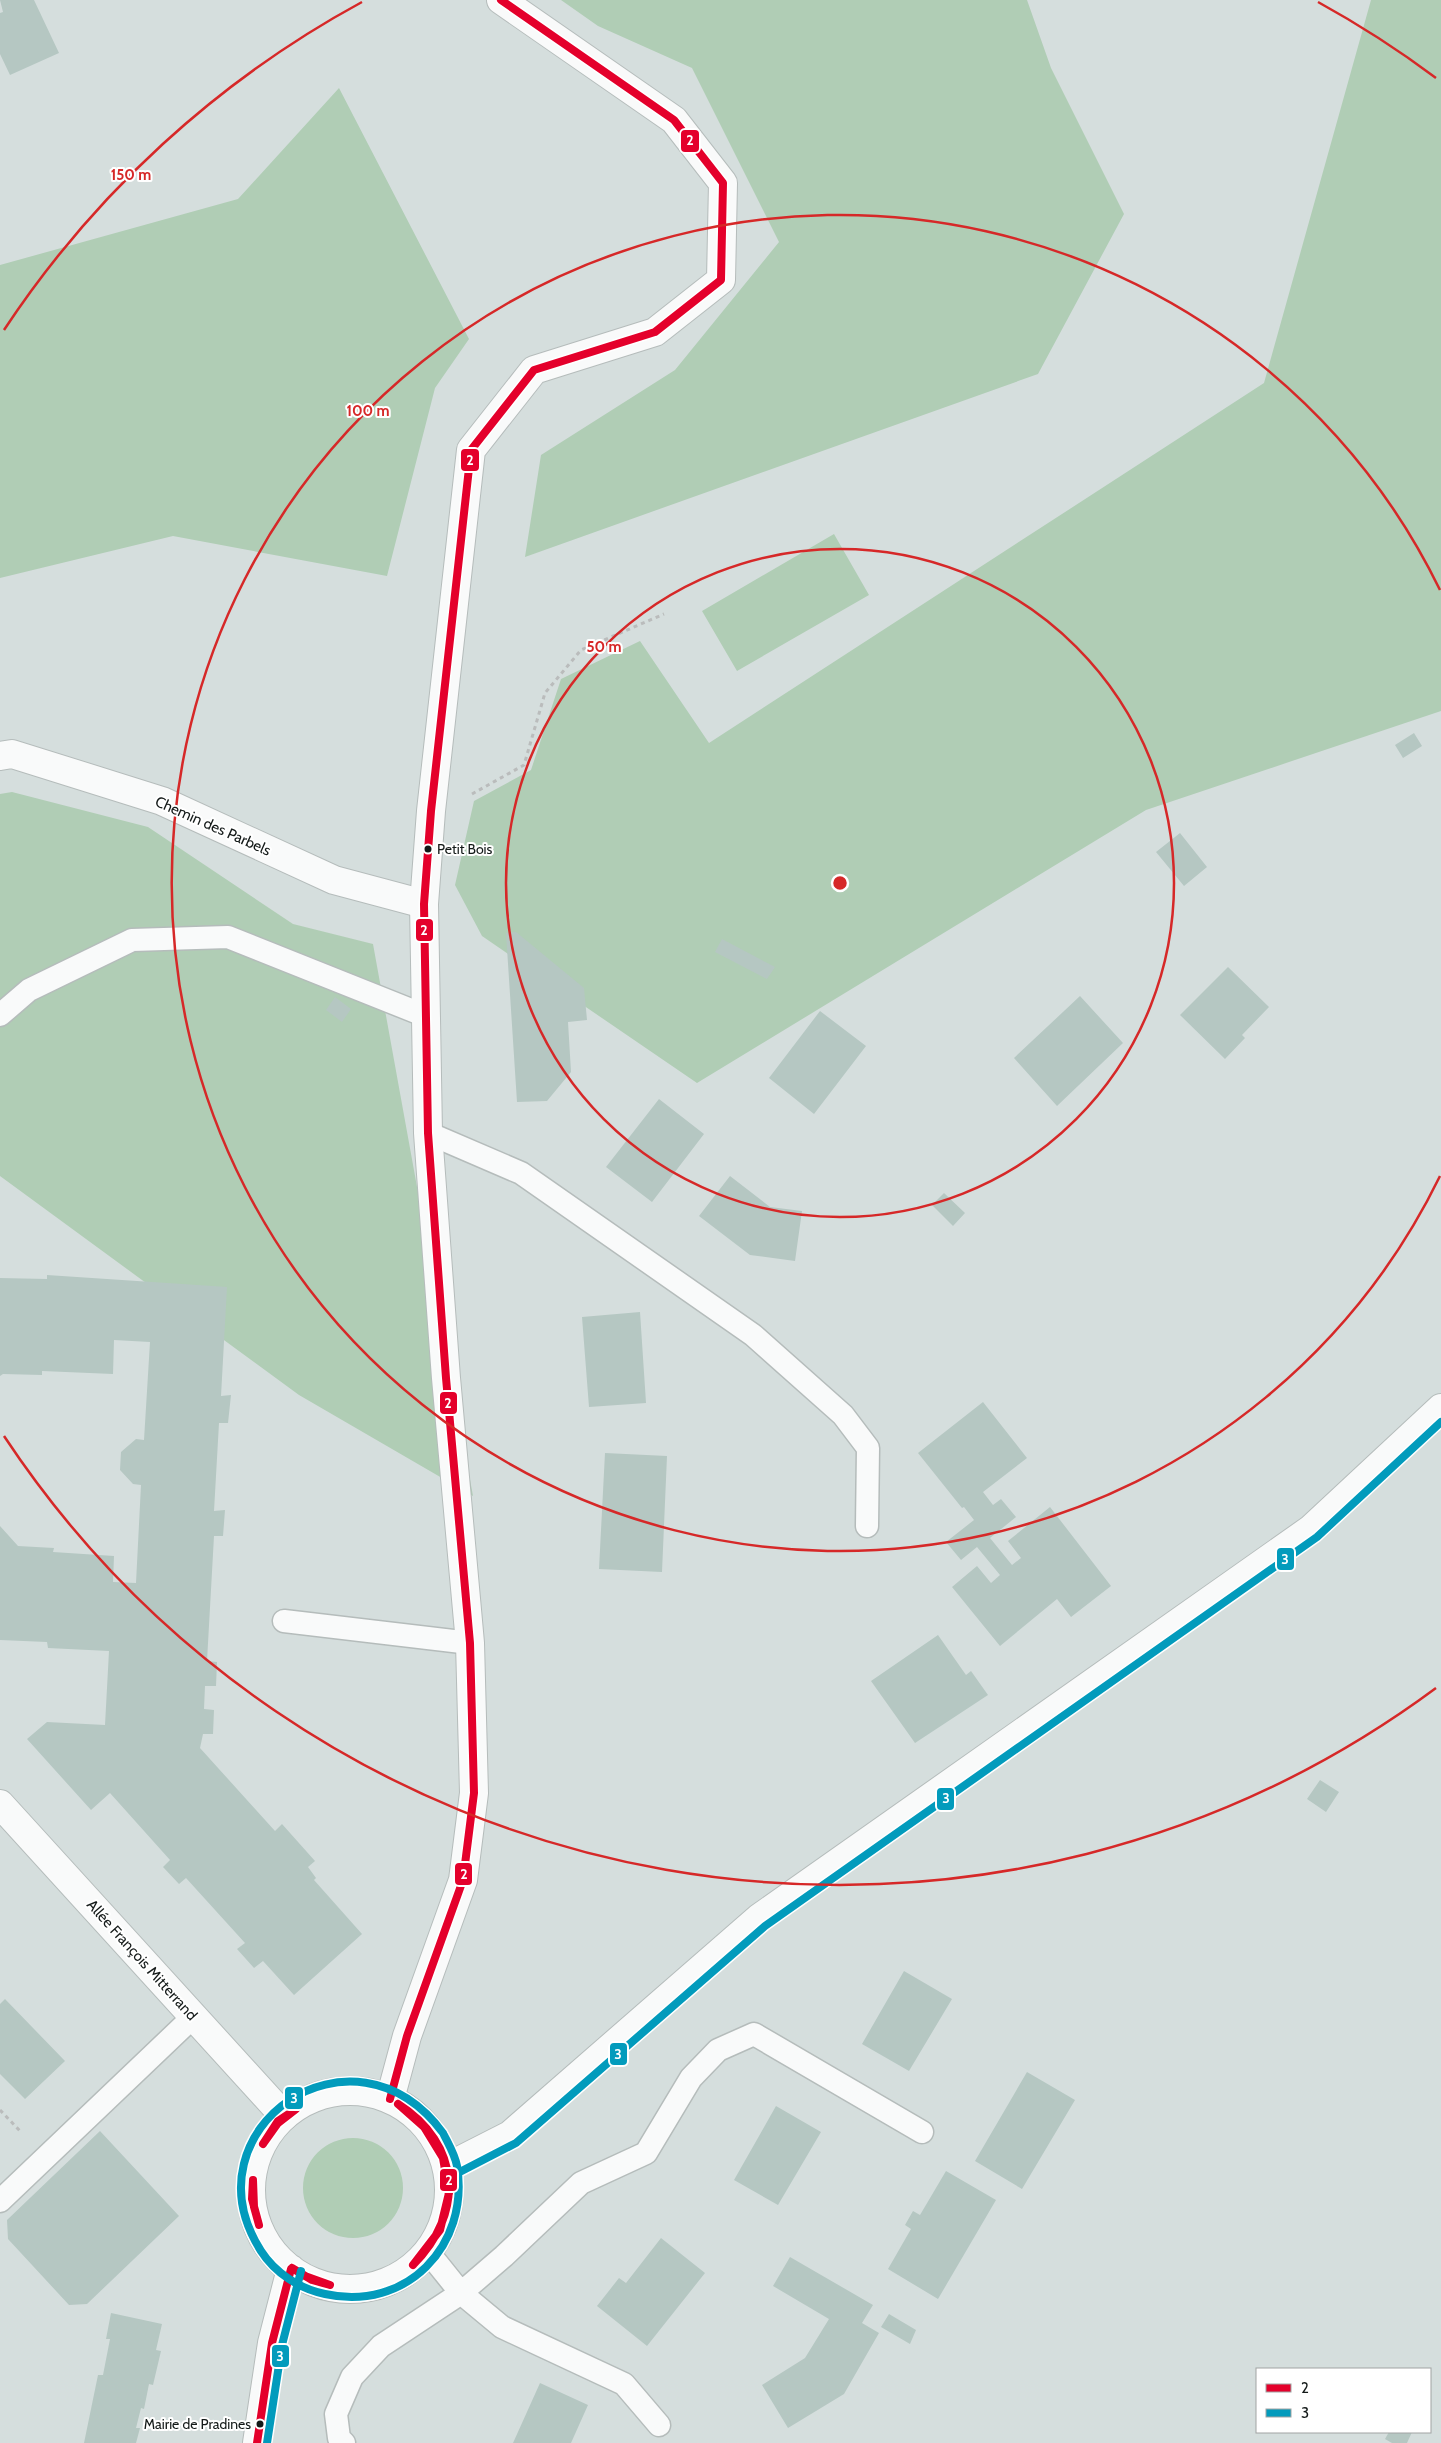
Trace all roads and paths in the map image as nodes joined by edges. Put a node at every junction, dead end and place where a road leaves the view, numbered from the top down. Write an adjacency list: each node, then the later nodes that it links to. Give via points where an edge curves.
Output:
1 (501, 0): 4 (street, via 674,120 723,183 721,280 655,332 534,370 471,450)
2 (664, 614): 4 (path, via 581,650 544,693 524,765)
3 (0, 756): 5 (street, Chemin des Parbels, via 12,754 162,801 334,880)
4 (431, 817): 5 (street)
5 (424, 904): 7 (street)
6 (0, 1015): 7 (lane, via 29,990 132,940 228,937)
7 (426, 1016): 8 (street)
8 (428, 1133): 10 (lane, via 521,1173 753,1335 836,1409 868,1448); 12 (street)
9 (1441, 1408): 18 (street, via 1312,1529 759,1918 510,2135)
10 (866, 1526)
11 (284, 1621): 12 (lane)
12 (470, 1643): 15 (street, via 474,1793 463,1880 407,2036)
13 (0, 1804): 14 (street, Allée François Mitterrand)
14 (193, 2016): 16 (street, Allée François Mitterrand); 19 (lane)
15 (390, 2098): 16 (street, via 362,2091 334,2092 307,2100); 18 (street, via 415,2115 435,2139)
16 (284, 2116): 21 (street, via 265,2138 254,2166 251,2194 257,2222 270,2248)
17 (922, 2132): 22 (lane, via 754,2034 718,2050 691,2078 646,2153 581,2182)
18 (447, 2167): 20 (street, via 450,2197 443,2227)
19 (0, 2201)
20 (428, 2252): 21 (street, via 405,2273 377,2285 347,2289 318,2283); 22 (lane)
21 (291, 2269): 24 (street, via 272,2343)
22 (461, 2293): 23 (lane, via 502,2327 624,2384); 25 (lane, via 381,2346 352,2377 336,2414 339,2438)
23 (659, 2425)
24 (256, 2443)
25 (344, 2443)

